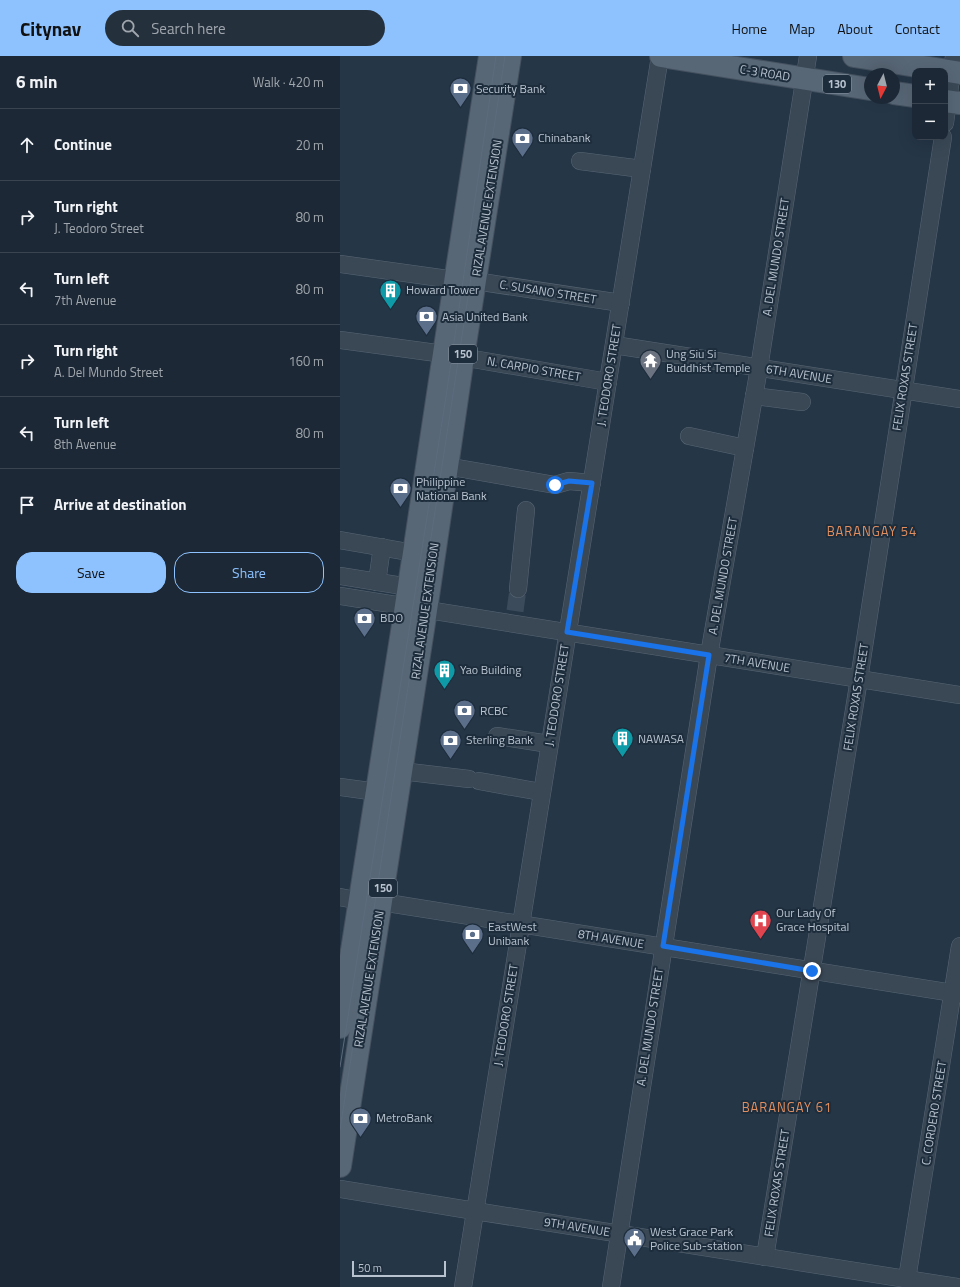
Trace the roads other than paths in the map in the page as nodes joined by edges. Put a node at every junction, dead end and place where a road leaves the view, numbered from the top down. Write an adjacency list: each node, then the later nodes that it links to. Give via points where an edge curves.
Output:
1 (490, 56): 17 (main road, RIZAL AVENUE EXTENSION / 150)
2 (510, 56): 17 (main road, RIZAL AVENUE EXTENSION / 150)
3 (660, 56): 7 (main road, C-3 ROAD / 130); 15 (street, J. TEODORO STREET)
4 (808, 56): 7 (street, A. DEL MUNDO STREET)
5 (854, 56): 6 (main road)
6 (956, 67): 11 (street)
7 (804, 79): 8 (main road, C-3 ROAD / 130); 22 (street, A. DEL MUNDO STREET)
8 (864, 88)
9 (900, 94): 10 (main road)
10 (912, 96)
11 (951, 102): 12 (street)
12 (948, 112)
13 (943, 140): 24 (street, FELIX ROXAS STREET)
14 (580, 161): 15 (street)
15 (642, 169): 18 (street, J. TEODORO STREET)
16 (340, 264): 17 (street, C. SUSANO STREET)
17 (465, 280): 18 (street, C. SUSANO STREET); 21 (main road, RIZAL AVENUE EXTENSION / 150)
18 (620, 303): 20 (street, J. TEODORO STREET)
19 (340, 340): 21 (street, N. CARPIO STREET)
20 (614, 345): 22 (street, 6TH AVENUE); 23 (street, J. TEODORO STREET)
21 (453, 356): 23 (street, N. CARPIO STREET); 30 (main road, RIZAL AVENUE EXTENSION / 150); 35 (main road, RIZAL AVENUE EXTENSION / 150)
22 (759, 368): 24 (street, 6TH AVENUE); 25 (street, A. DEL MUNDO STREET)
23 (608, 382): 31 (street, J. TEODORO STREET)
24 (903, 390): 26 (street, 6TH AVENUE); 43 (street, FELIX ROXAS STREET)
25 (754, 396): 27 (street); 29 (street, A. DEL MUNDO STREET)
26 (960, 399)
27 (802, 402)
28 (689, 436): 29 (street)
29 (745, 448): 42 (street, A. DEL MUNDO STREET)
30 (446, 466): 31 (street, via 555,485 569,481); 40 (main road, RIZAL AVENUE EXTENSION / 150)
31 (592, 483): 41 (street, J. TEODORO STREET)
32 (526, 510): 38 (street)
33 (340, 540): 34 (street)
34 (382, 547): 35 (street); 37 (street)
35 (414, 553): 40 (main road, RIZAL AVENUE EXTENSION / 150)
36 (340, 576): 37 (street)
37 (377, 582): 40 (street)
38 (518, 589)
39 (340, 596): 40 (street, 7TH AVENUE)
40 (414, 601): 41 (street, 7TH AVENUE, via 515,618); 47 (main road, RIZAL AVENUE EXTENSION / 150); 49 (main road, RIZAL AVENUE EXTENSION / 150)
41 (567, 632): 42 (street, 7TH AVENUE); 46 (street, J. TEODORO STREET)
42 (709, 655): 43 (street, 7TH AVENUE); 53 (street, A. DEL MUNDO STREET)
43 (859, 679): 44 (street, 7TH AVENUE); 55 (street, FELIX ROXAS STREET)
44 (960, 695)
45 (497, 736): 46 (street)
46 (549, 744): 50 (street, J. TEODORO STREET)
47 (401, 771): 50 (street); 51 (main road, RIZAL AVENUE EXTENSION / 150)
48 (340, 787): 49 (street)
49 (377, 792): 51 (main road, RIZAL AVENUE EXTENSION / 150)
50 (542, 792): 52 (street, J. TEODORO STREET)
51 (360, 900): 52 (street, 8TH AVENUE); 57 (main road, RIZAL AVENUE EXTENSION / 150); 58 (main road, RIZAL AVENUE EXTENSION / 150)
52 (520, 925): 53 (street, 8TH AVENUE); 60 (street, J. TEODORO STREET)
53 (663, 946): 55 (street, 8TH AVENUE); 61 (street, A. DEL MUNDO STREET)
54 (960, 946): 56 (street, C. CORDERO STREET)
55 (812, 971): 56 (street, 8TH AVENUE); 62 (street, FELIX ROXAS STREET)
56 (956, 994): 63 (street, C. CORDERO STREET)
57 (340, 1027)
58 (340, 1166)
59 (340, 1189): 60 (street, 9TH AVENUE)
60 (475, 1211): 61 (street, 9TH AVENUE); 64 (street, J. TEODORO STREET)
61 (618, 1233): 62 (street, 9TH AVENUE); 65 (street, A. DEL MUNDO STREET)
62 (766, 1257): 63 (street, 9TH AVENUE)
63 (907, 1279): 66 (street, 9TH AVENUE)
64 (463, 1287)
65 (611, 1287)
66 (957, 1287)

